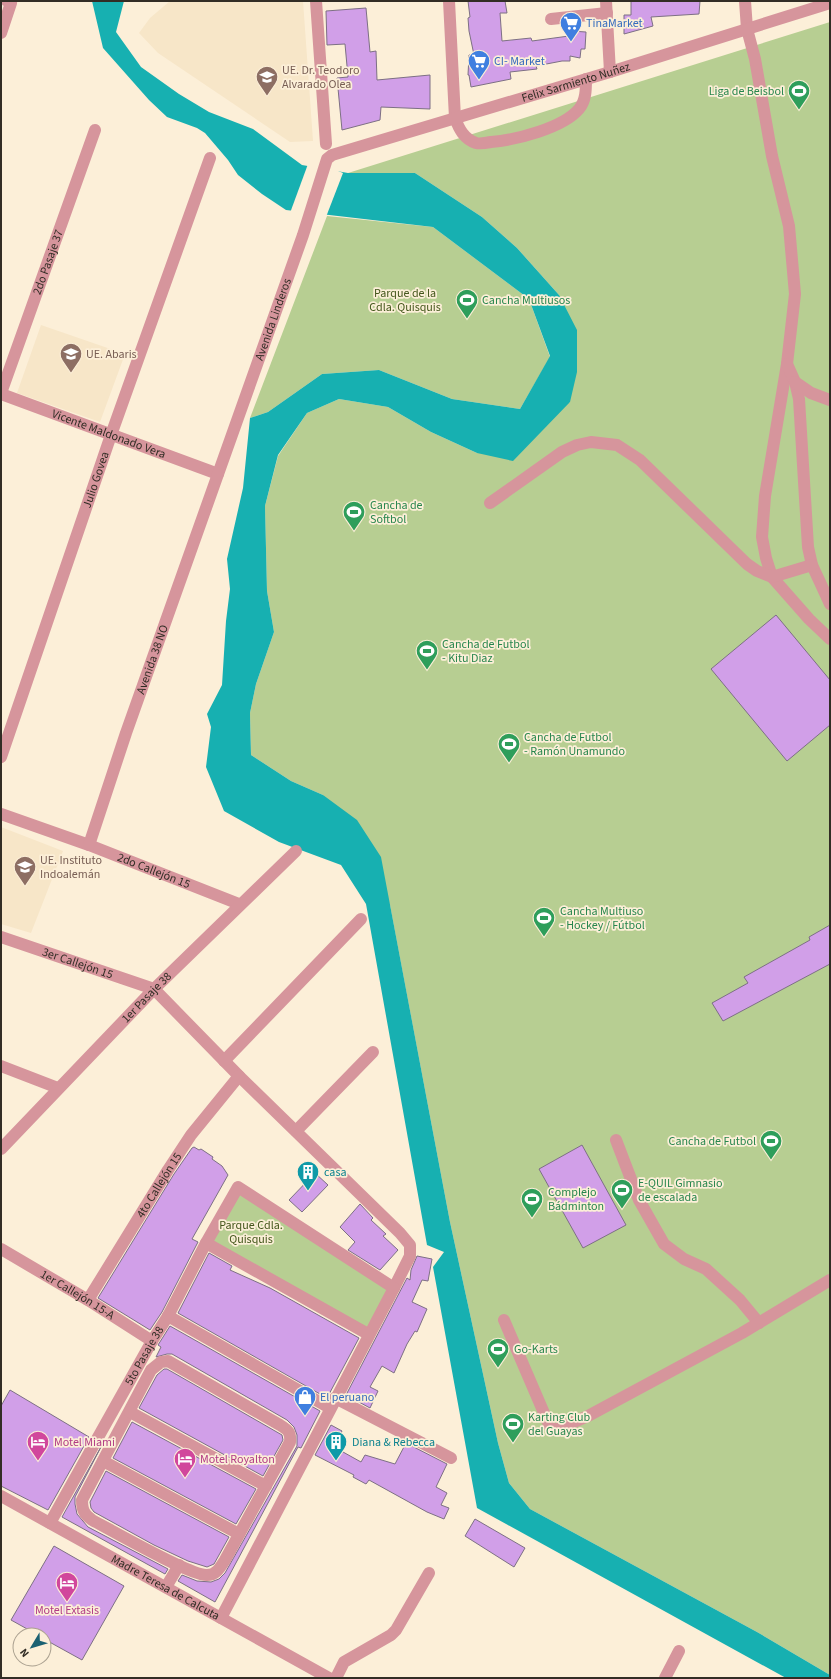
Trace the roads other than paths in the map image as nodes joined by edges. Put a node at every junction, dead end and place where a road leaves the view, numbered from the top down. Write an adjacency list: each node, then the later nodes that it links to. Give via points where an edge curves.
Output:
1 (316, 1): 14 (street)
2 (449, 1): 12 (street)
3 (745, 1): 8 (street)
4 (9, 2): 9 (street)
5 (830, 3): 8 (street, Felix Sarmiento Nuñez)
6 (607, 7): 7 (street); 10 (street)
7 (551, 19)
8 (747, 29): 10 (street, Felix Sarmiento Nuñez); 17 (street, via 756,59 772,156 789,226 795,294)
9 (1, 33)
10 (610, 72): 11 (street, Felix Sarmiento Nuñez)
11 (586, 79): 12 (street, Felix Sarmiento Nuñez); 12 (street, via 586,94 580,108 570,118 538,132 478,144 462,134)
12 (455, 118): 16 (street, Felix Sarmiento Nuñez, via 332,155)
13 (95, 130): 19 (street, 2do Pasaje 37)
14 (326, 144)
15 (210, 158): 21 (street, Julio Govea)
16 (325, 165): 22 (street, Avenida Linderos, via 303,235)
17 (787, 364): 18 (street); 25 (street, via 762,537)
18 (795, 382): 20 (street, via 811,393); 24 (street, via 799,399 805,510)
19 (1, 394): 21 (street, Vicente Maldonado Vera)
20 (830, 400)
21 (111, 435): 22 (street, Vicente Maldonado Vera); 28 (street, Julio Govea)
22 (218, 474): 30 (street, Avenida 38 NO)
23 (490, 503): 25 (street, via 562,452 577,445 590,442 617,445 640,460 747,564)
24 (812, 565): 25 (street); 26 (street)
25 (772, 577): 27 (street)
26 (830, 604)
27 (830, 640)
28 (1, 757)
29 (1, 814): 30 (street, 2do Callejón 15)
30 (89, 845): 32 (street, 2do Callejón 15)
31 (296, 851): 32 (street, 1er Pasaje 38)
32 (239, 904): 35 (street, 1er Pasaje 38)
33 (361, 919): 37 (street)
34 (1, 937): 35 (street, 3er Callejón 15)
35 (154, 989): 37 (street); 40 (street, 1er Pasaje 38)
36 (373, 1052): 41 (street)
37 (224, 1061): 39 (street)
38 (1, 1066): 40 (street)
39 (239, 1076): 41 (street); 48 (street, 4to Callejón 15, via 188,1140)
40 (58, 1088): 43 (street, 1er Pasaje 38)
41 (296, 1131): 47 (street, via 410,1245 410,1256)
42 (616, 1140): 51 (street, via 639,1200 664,1244 684,1260 706,1269 740,1300)
43 (1, 1148)
44 (206, 1242): 47 (street, 5to Pasaje 38, via 238,1187); 49 (street, 5to Pasaje 38); 52 (street)
45 (1, 1249): 48 (street, 1er Callejón 15-A)
46 (830, 1280): 51 (street)
47 (394, 1288): 52 (street)
48 (88, 1300): 53 (street, 1er Callejón 15-A)
49 (168, 1316): 53 (street, 5to Pasaje 38); 54 (street)
50 (504, 1320): 51 (street, via 550,1427 555,1430 588,1416)
51 (759, 1323)
52 (368, 1334): 54 (street)
53 (152, 1341): 60 (street, 5to Pasaje 38)
54 (333, 1403): 56 (street); 65 (street)
55 (130, 1412): 57 (street); 58 (street); 58 (street, via 151,1370 161,1362 168,1361 288,1430 291,1435 290,1442)
56 (451, 1458)
57 (103, 1461): 61 (street); 62 (street, via 82,1500 85,1515)
58 (266, 1486): 61 (street)
59 (1, 1496): 60 (street, Madre Teresa de Calcuta)
60 (50, 1523): 64 (street, Madre Teresa de Calcuta)
61 (239, 1534): 62 (street, via 219,1570 212,1574 205,1576)
62 (179, 1565): 64 (street)
63 (429, 1573): 68 (street, via 396,1630 344,1662)
64 (166, 1587): 65 (street, Madre Teresa de Calcuta)
65 (221, 1618): 67 (street, Madre Teresa de Calcuta)
66 (678, 1651): 69 (street)
67 (329, 1678)
68 (336, 1678)
69 (665, 1678)

